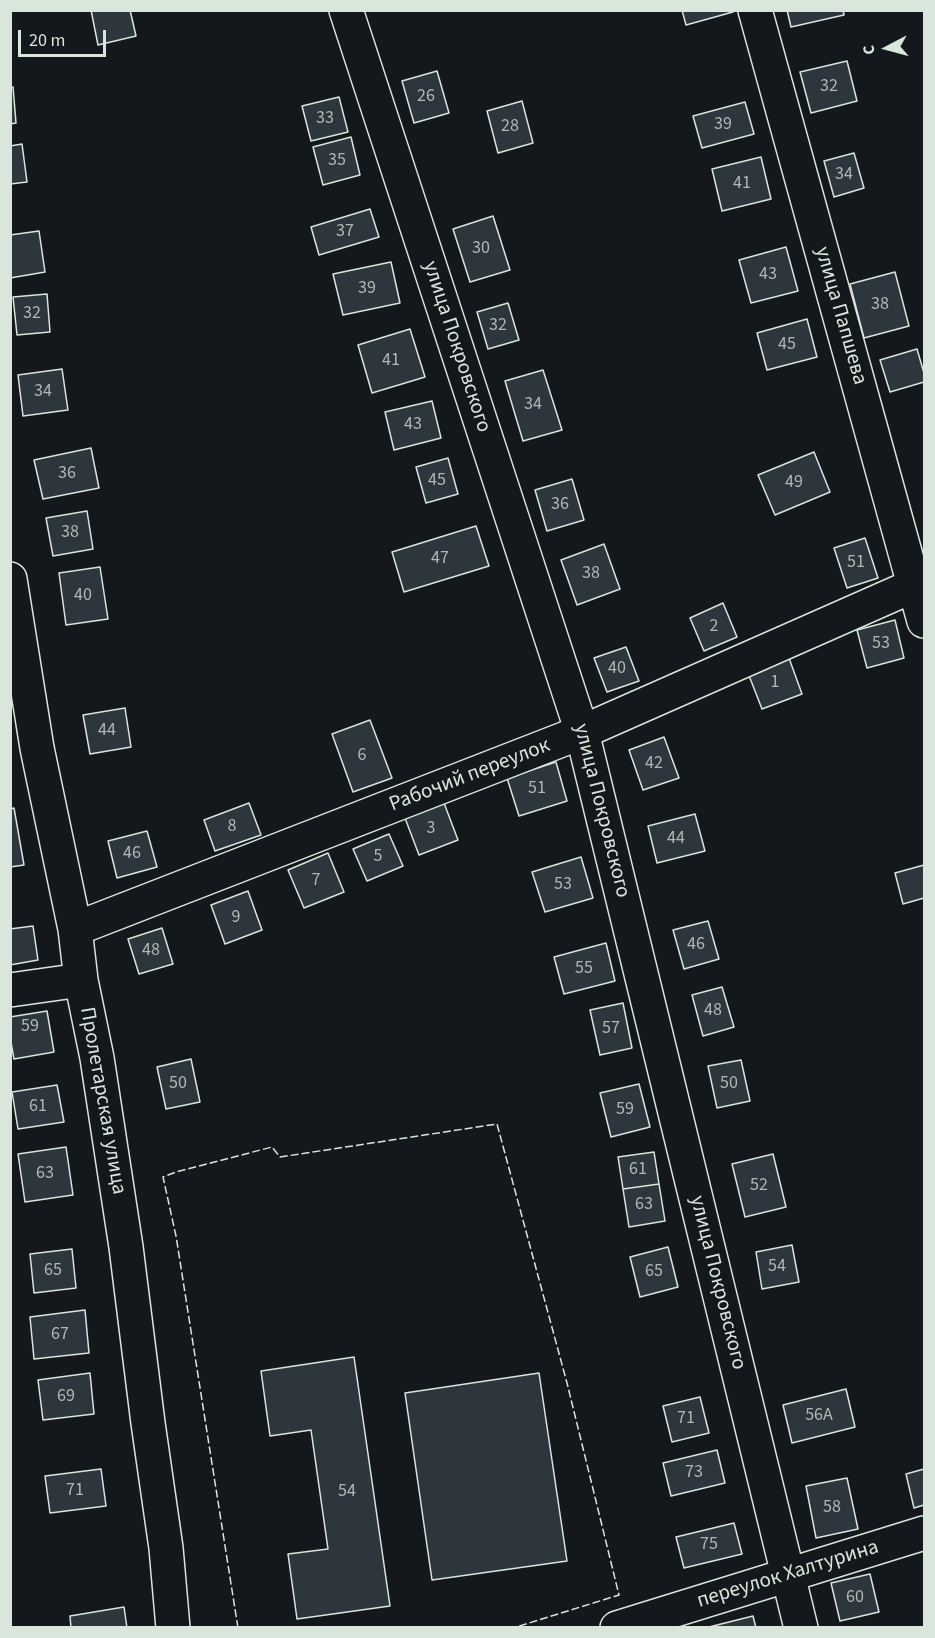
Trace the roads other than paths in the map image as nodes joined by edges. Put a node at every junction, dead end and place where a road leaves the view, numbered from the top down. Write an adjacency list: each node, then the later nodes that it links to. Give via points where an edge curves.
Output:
1 (346, 10): 6 (street, улица Покровского)
2 (755, 10): 4 (street, улица Папшева)
3 (10, 579): 7 (street, Пролетарская улица, via 37,748)
4 (920, 583): 5 (street, улица Папшева); 6 (street, Рабочий переулок)
5 (924, 621)
6 (582, 732): 7 (street, Рабочий переулок); 11 (street, улица Покровского)
7 (75, 928): 8 (street, Пролетарская улица)
8 (81, 980): 9 (street); 12 (street, Пролетарская улица, via 126,1247)
9 (10, 990)
10 (924, 1533): 11 (street, переулок Халтурина)
11 (789, 1574): 13 (street, переулок Халтурина); 14 (street, улица Покровского)
12 (173, 1628)
13 (617, 1628)
14 (801, 1628)

